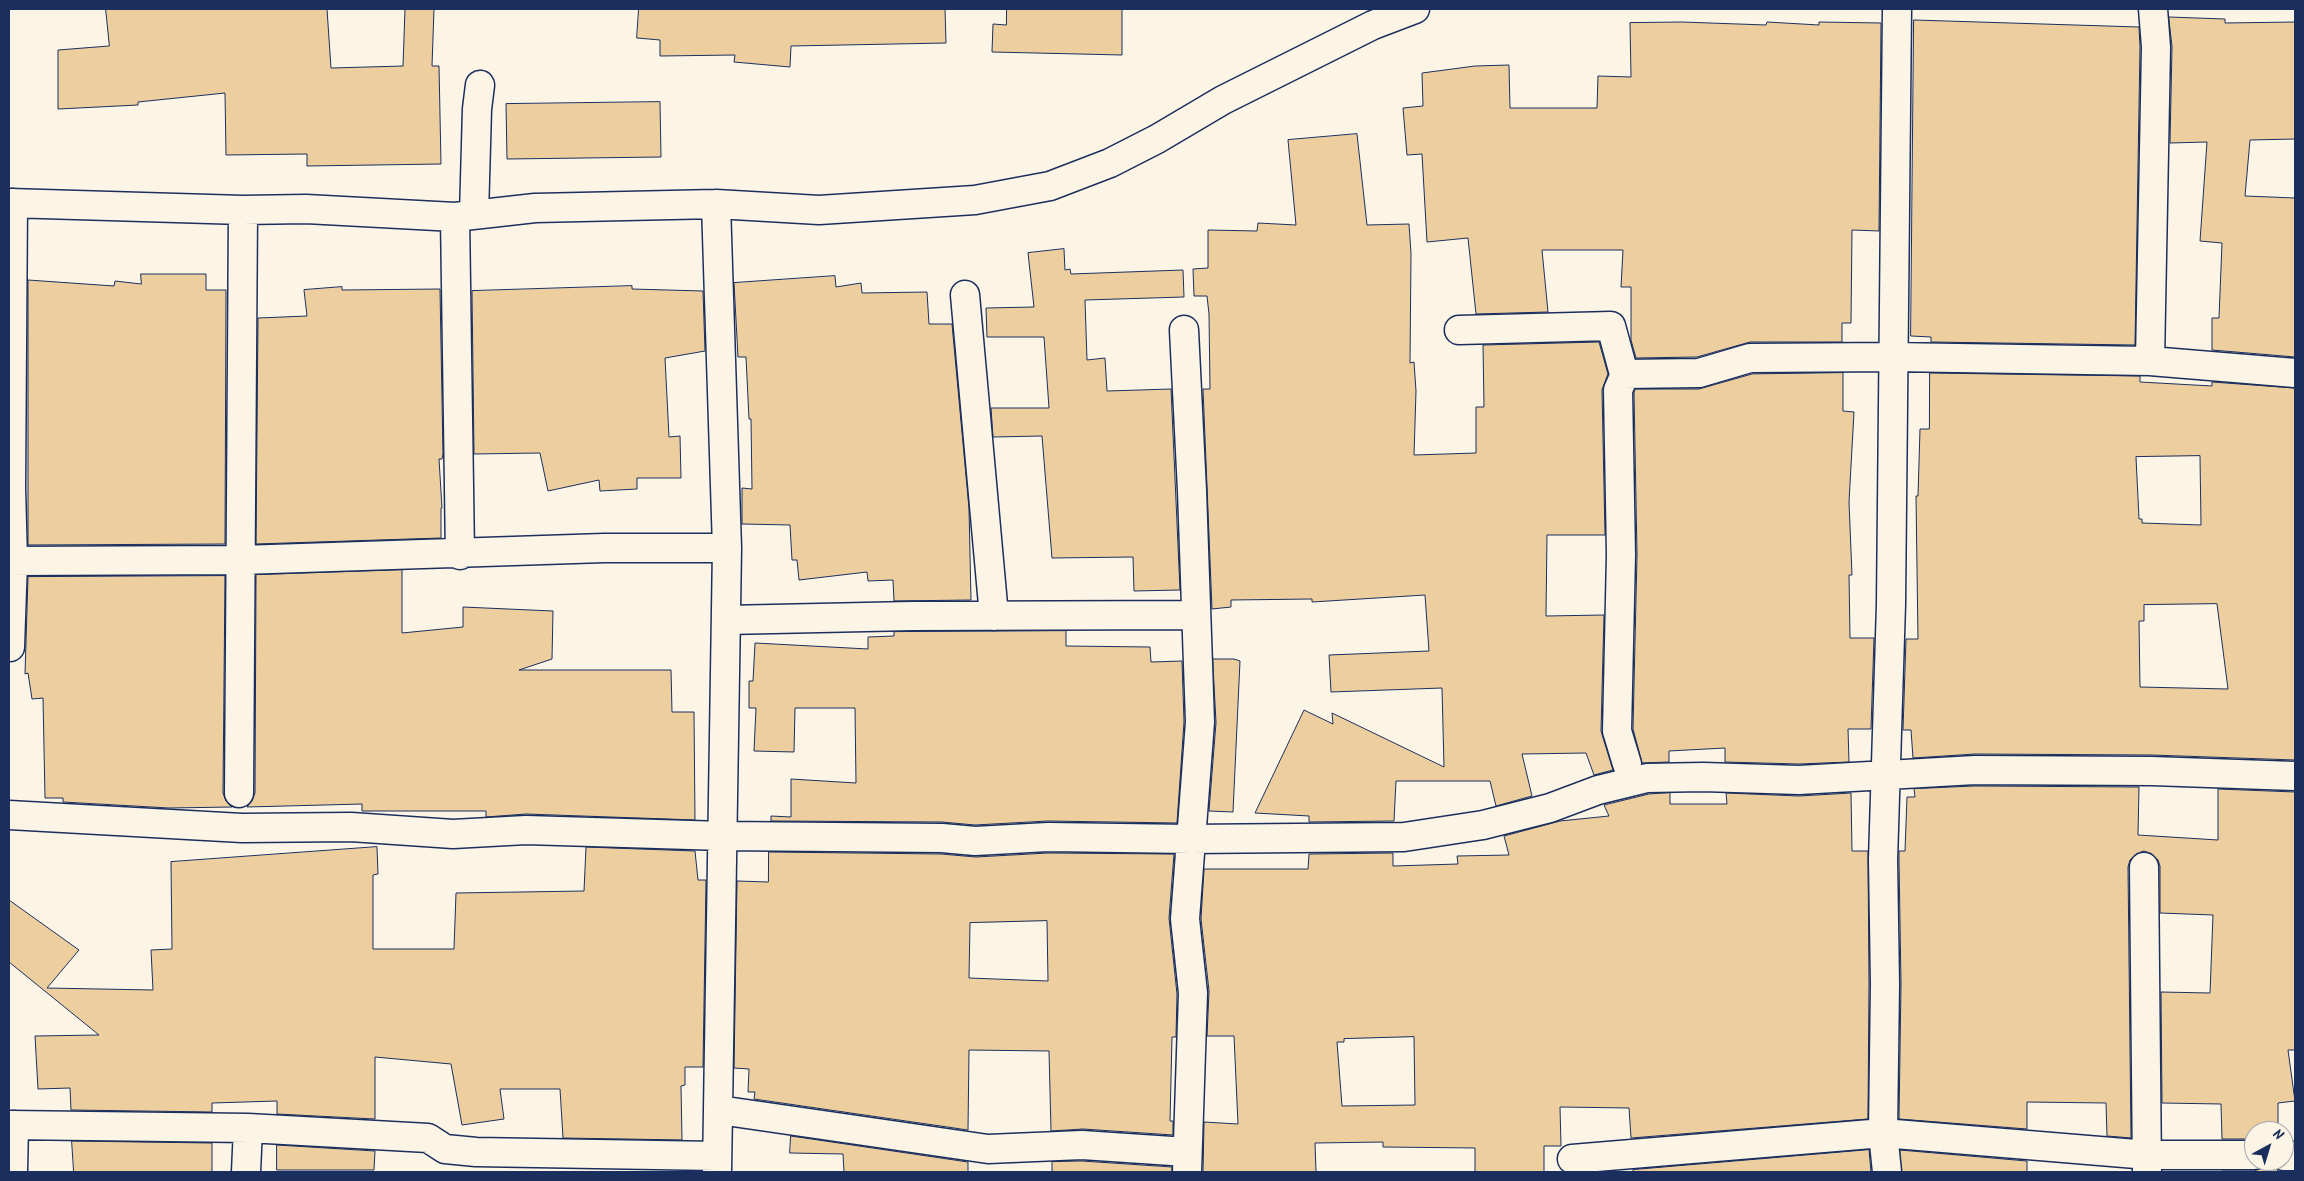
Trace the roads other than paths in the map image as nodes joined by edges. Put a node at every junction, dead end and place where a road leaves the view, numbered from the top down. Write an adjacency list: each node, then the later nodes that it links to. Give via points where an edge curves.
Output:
1 (1415, 9): 6 (street, via 1373,25 1224,100 1110,163 1050,186 975,200 819,210)
2 (1897, 9): 12 (street)
3 (2153, 9): 13 (street, via 2156,47)
4 (480, 85): 8 (street)
5 (11, 203): 7 (street); 19 (street)
6 (716, 204): 8 (street, via 535,208); 16 (street)
7 (243, 210): 8 (street, via 306,209); 18 (street)
8 (465, 216): 17 (street)
9 (965, 295): 21 (street)
10 (1184, 330): 20 (street)
11 (1459, 330): 15 (street, via 1611,326)
12 (1892, 357): 13 (street); 15 (street, via 1750,358 1699,373); 25 (street, via 1891,604)
13 (2150, 361): 14 (street)
14 (2295, 373)
15 (1625, 374): 24 (street, via 1618,390 1621,555 1618,731)
16 (727, 548): 17 (street, via 604,548); 22 (street)
17 (460, 555): 18 (street)
18 (241, 560): 19 (street); 27 (street)
19 (11, 561): 23 (street)
20 (1196, 615): 21 (street); 30 (street, via 1200,722)
21 (994, 616): 22 (street)
22 (726, 620): 29 (street)
23 (10, 648)
24 (1627, 764)
25 (1886, 776): 26 (street, via 1975,770); 30 (street, via 1799,780 1647,778 1483,826 1404,837); 35 (street)
26 (2295, 776)
27 (239, 794)
28 (9, 815): 29 (street, via 242,828 351,828 453,834 526,830)
29 (723, 836): 30 (street, via 975,841 1048,837); 32 (street)
30 (1191, 839): 38 (street, via 1185,920 1193,992)
31 (2144, 867): 40 (street)
32 (719, 1110): 38 (street, via 988,1149 1082,1145); 39 (street)
33 (11, 1125): 34 (street); 41 (street)
34 (248, 1128): 39 (street, via 428,1138 445,1149 476,1152); 42 (street)
35 (1883, 1133): 37 (street); 40 (street); 43 (street)
36 (2244, 1156): 40 (street)
37 (1572, 1159)
38 (1187, 1162)
39 (717, 1164)
40 (2148, 1164)
41 (13, 1172)
42 (246, 1172)
43 (1887, 1172)

